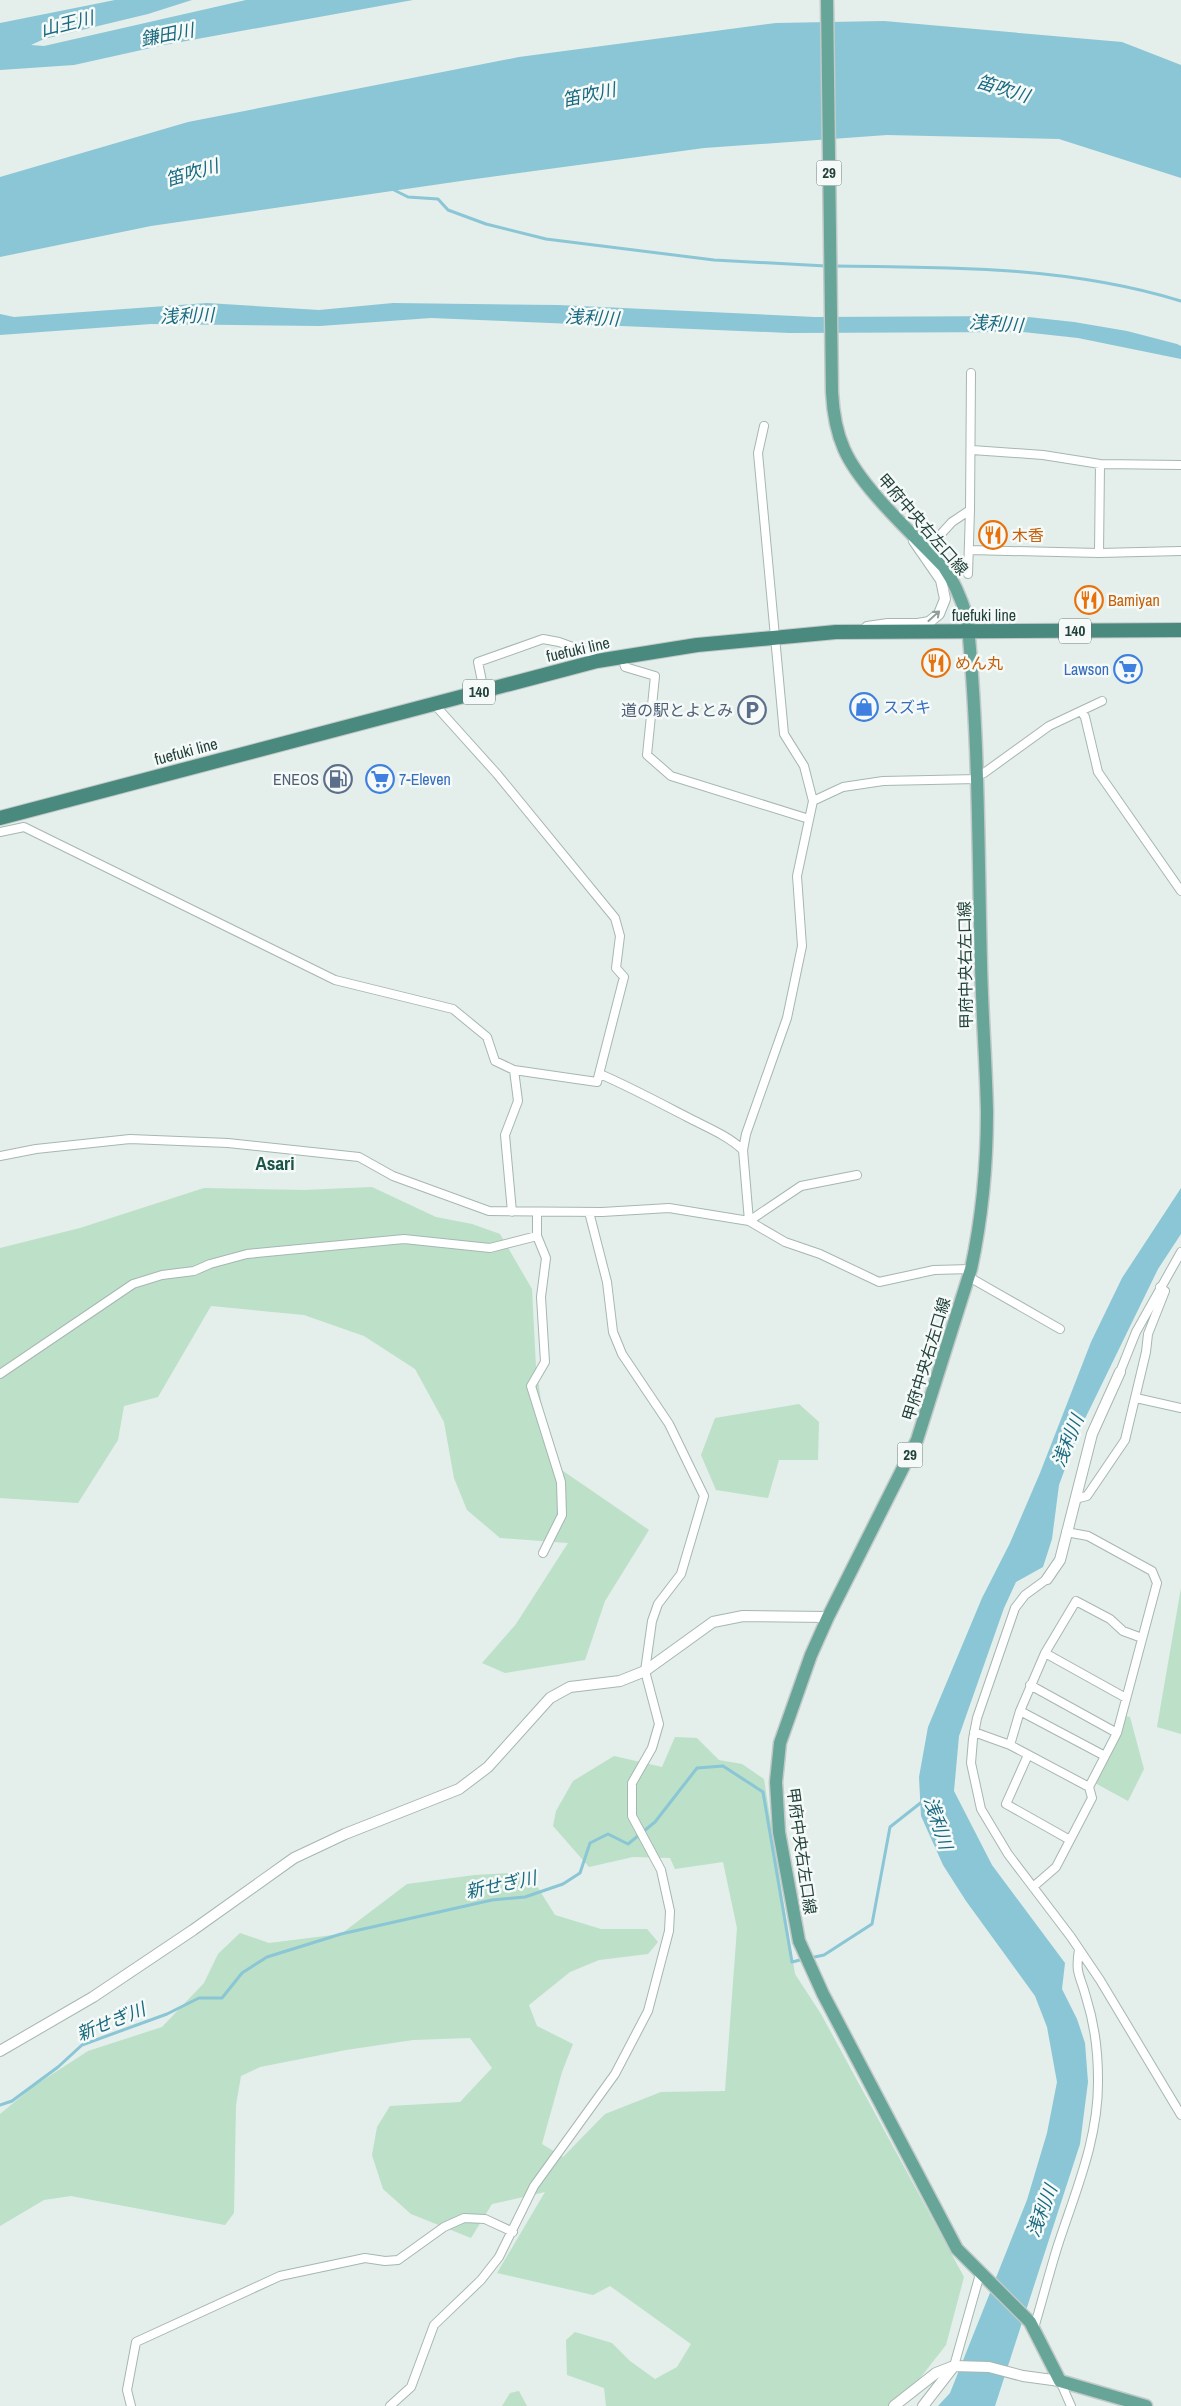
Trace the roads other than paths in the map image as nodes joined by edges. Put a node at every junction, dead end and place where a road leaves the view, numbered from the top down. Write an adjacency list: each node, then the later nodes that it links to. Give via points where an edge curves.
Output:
1 (827, 0): 8 (main road, 甲府中央右左口線 / 29, via 833,409 844,450 860,475)
2 (971, 373): 4 (street)
3 (764, 426): 17 (street, via 758,453)
4 (972, 450): 5 (street, via 1043,455); 7 (street)
5 (1100, 464): 6 (street); 11 (street)
6 (1181, 465)
7 (970, 510): 9 (street); 12 (street, via 941,534)
8 (906, 527): 12 (main road, 甲府中央右左口線 / 29); 15 (street, one-way to 8, via 888,624 918,624 929,622 939,614 945,599 941,580)
9 (969, 550): 11 (street); 13 (street)
10 (1181, 551): 11 (street)
11 (1099, 553)
12 (936, 559): 16 (main road, 甲府中央右左口線 / 29, via 959,591)
13 (968, 574)
14 (1181, 630): 16 (highway, fuefuki line / 140)
15 (836, 632): 16 (highway, fuefuki line / 140); 17 (highway, fuefuki line / 140)
16 (969, 632): 24 (main road, 甲府中央右左口線 / 29)
17 (776, 636): 18 (highway, fuefuki line / 140); 25 (street, via 784,734 804,766)
18 (622, 656): 19 (highway, fuefuki line / 140); 27 (street, via 625,667 655,676 647,755 670,776)
19 (597, 661): 20 (highway, fuefuki line / 140); 20 (street, via 592,654 543,639 478,662)
20 (484, 690): 22 (highway, fuefuki line / 140)
21 (1102, 701): 23 (street)
22 (434, 704): 26 (highway, fuefuki line / 140); 31 (street, via 503,781 615,918 620,936 616,968 624,977)
23 (1081, 711): 24 (street, via 1049,726); 29 (street, via 1098,772)
24 (977, 777): 25 (street, via 884,781 843,787); 41 (main road, 甲府中央右左口線 / 29, via 987,1111 986,1162)
25 (813, 801): 27 (street)
26 (0, 818)
27 (809, 819): 32 (street, via 797,876 802,946 798,974 787,1018)
28 (0, 832): 30 (street, via 24,827 335,980 453,1009 487,1037 495,1061)
29 (1181, 892)
30 (514, 1070): 31 (street, via 597,1082); 35 (street, via 518,1101 505,1135)
31 (600, 1074): 32 (street, via 733,1141)
32 (743, 1150): 38 (street)
33 (0, 1156): 35 (street, via 130,1139 228,1143 359,1157 393,1176 489,1211)
34 (857, 1175): 38 (street, via 801,1186)
35 (512, 1212): 36 (street)
36 (536, 1212): 37 (street); 39 (street)
37 (589, 1212): 38 (street, via 668,1208); 55 (street, via 607,1282 613,1332 622,1354 664,1416 704,1496 681,1574 658,1604 652,1620)
38 (749, 1221): 41 (street, via 785,1242 820,1254 879,1282 934,1270)
39 (537, 1236): 45 (street, via 490,1248 404,1238 247,1254 194,1271 162,1275 133,1284); 50 (street, via 546,1258 541,1297 545,1362 531,1386 560,1482 562,1515)
40 (1181, 1252): 42 (street)
41 (970, 1273): 43 (street); 52 (main road, 甲府中央右左口線 / 29, via 917,1440)
42 (1160, 1287): 44 (street, via 1136,1332); 46 (street, via 1165,1291 1148,1334)
43 (1060, 1329)
44 (1120, 1372): 48 (street, via 1092,1434)
45 (0, 1374)
46 (1136, 1398): 47 (street); 48 (street, via 1125,1440 1087,1496)
47 (1181, 1408)
48 (1075, 1499): 49 (street)
49 (1066, 1532): 51 (street, via 1060,1560); 53 (street, via 1088,1536 1152,1572 1157,1583)
50 (544, 1553)
51 (1047, 1579): 59 (street, via 1025,1595 1015,1608)
52 (828, 1617): 55 (street, via 744,1616 713,1622); 71 (main road, 甲府中央右左口線 / 29, via 780,1743 776,1782 779,1832 799,1941 822,1994 957,2249)
53 (1142, 1638): 54 (street, via 1123,1631 1110,1619 1076,1601); 57 (street)
54 (1044, 1653): 56 (street); 57 (street)
55 (645, 1671): 68 (street, via 620,1681 570,1687 550,1698 488,1767 459,1789 294,1858 93,1997); 70 (street, via 659,1724 652,1748 632,1783 632,1816 660,1870 670,1911 669,1931 648,2011 615,2074 534,2186)
56 (1030, 1685): 58 (street); 60 (street)
57 (1126, 1698): 60 (street)
58 (1020, 1710): 61 (street); 63 (street)
59 (974, 1732): 61 (street); 66 (street, via 971,1764 981,1809)
60 (1117, 1733): 63 (street)
61 (1010, 1745): 62 (street)
62 (1028, 1755): 64 (street); 65 (street, via 1006,1804)
63 (1105, 1756): 64 (street)
64 (1089, 1787): 65 (street, via 1092,1798)
65 (1070, 1840): 66 (street, via 1056,1867)
66 (1033, 1887): 67 (street)
67 (1079, 1949): 69 (street); 72 (street, via 1076,1968 1095,2039 1096,2118 1084,2170)
68 (0, 2051)
69 (1181, 2115)
70 (513, 2232): 77 (street, via 485,2219 464,2218 444,2227 398,2260 364,2258 280,2276 136,2342 127,2390); 78 (street, via 499,2258 481,2280 434,2326 411,2387)
71 (983, 2276): 72 (main road, 甲府中央右左口線 / 29); 73 (street)
72 (1032, 2325): 74 (main road, 甲府中央右左口線 / 29)
73 (954, 2366): 74 (street, via 989,2367); 75 (street, via 936,2373); 76 (street)
74 (1060, 2381): 81 (street); 82 (main road)
75 (923, 2383): 76 (street); 79 (street)
76 (933, 2395): 80 (street)
77 (131, 2406)
78 (390, 2406)
79 (894, 2406)
80 (923, 2406)
81 (1071, 2406)
82 (1146, 2406)

